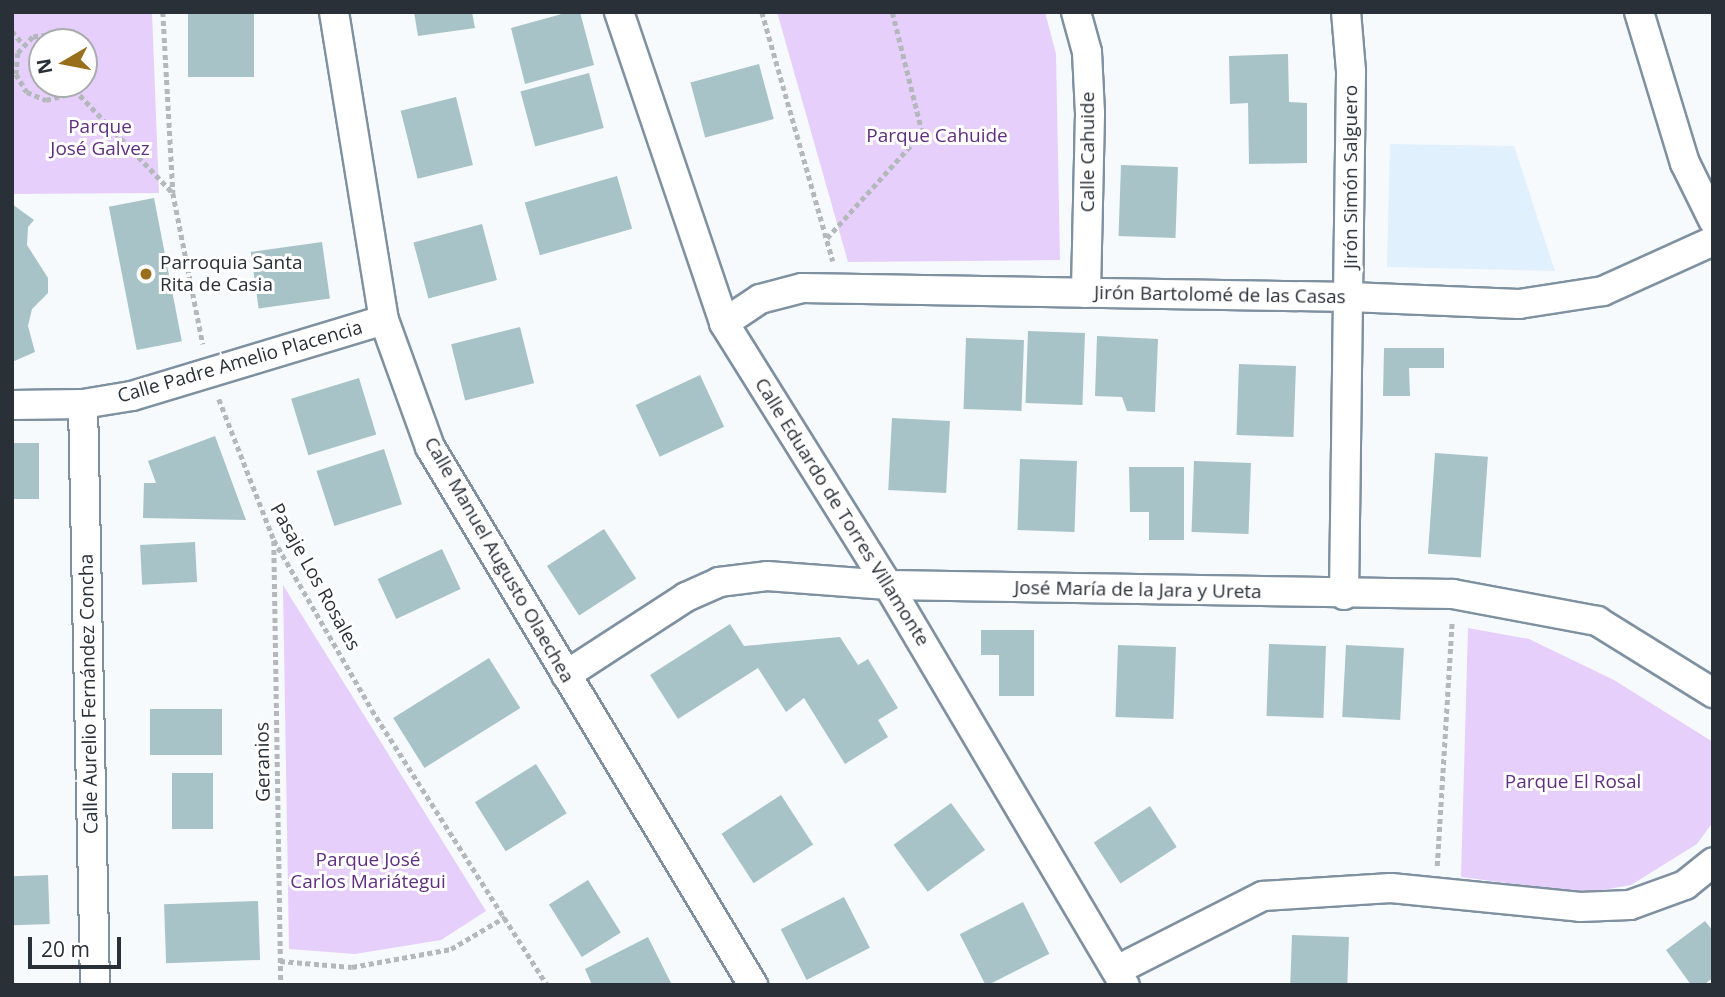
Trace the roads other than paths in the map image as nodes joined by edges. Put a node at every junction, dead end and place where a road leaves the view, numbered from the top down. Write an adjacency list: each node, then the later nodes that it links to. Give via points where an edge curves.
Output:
1 (334, 12): 10 (street, Calle Manuel Augusto Olaechea)
2 (619, 12): 11 (street, Calle Eduardo de Torres Villamonte)
3 (1076, 12): 8 (street, Calle Cahuide, via 1087,52 1090,114)
4 (1346, 12): 9 (street, Jirón Simón Salguero, via 1351,71)
5 (1639, 12): 6 (street, via 1685,163)
6 (1713, 220)
7 (1713, 241): 9 (street, Jirón Bartolomé de las Casas, via 1603,291 1579,295 1519,304)
8 (1086, 293): 9 (street, Jirón Bartolomé de las Casas); 11 (street, Jirón Bartolomé de las Casas, via 802,288 777,293)
9 (1350, 296): 15 (street, Jirón Simón Salguero)
10 (384, 320): 12 (street, Calle Padre Amelio Placencia, via 132,396); 16 (street, Calle Manuel Augusto Olaechea, via 430,447)
11 (724, 323): 14 (street, Calle Eduardo de Torres Villamonte)
12 (83, 404): 13 (street, Calle Padre Amelio Placencia); 21 (street, Calle Aurelio Fernández Concha)
13 (12, 405)
14 (888, 585): 15 (street, José María de la Jara y Ureta); 16 (street, José María de la Jara y Ureta, via 767,576 719,582 686,597); 19 (street, Calle Eduardo de Torres Villamonte)
15 (1344, 595): 17 (street, José María de la Jara y Ureta, via 1454,594 1597,621)
16 (566, 675): 20 (street, Calle Manuel Augusto Olaechea)
17 (1713, 693)
18 (1713, 862): 19 (street, via 1685,885 1630,905 1580,907 1391,888 1263,896)
19 (1121, 978)
20 (743, 982)
21 (95, 985)

